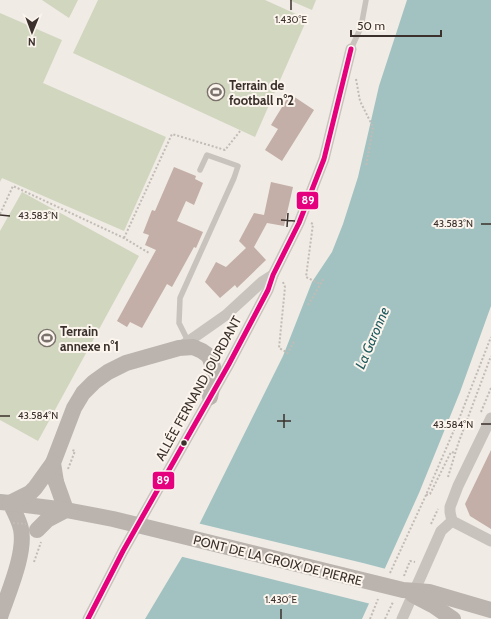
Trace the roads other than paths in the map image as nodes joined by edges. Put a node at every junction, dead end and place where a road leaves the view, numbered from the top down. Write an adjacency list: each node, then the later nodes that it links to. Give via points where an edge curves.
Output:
1 (366, 0): 2 (lane, via 361,27)
2 (351, 49): 4 (street, ALLÉE FERNAND JOURDANT, via 324,158 301,218)
3 (200, 170): 5 (lane, via 207,155 238,166 180,298 179,323)
4 (273, 275): 5 (street, ALLÉE FERNAND JOURDANT, via 226,316); 6 (street, ALLÉE FERNAND JOURDANT, via 268,290)
5 (184, 344): 6 (main road, via 209,356 214,378); 8 (main road, via 126,363 94,382 83,393 74,408)
6 (210, 397): 12 (street, ALLÉE FERNAND JOURDANT)
7 (491, 418): 11 (street, via 450,507)
8 (53, 463): 9 (main road, bridge, via 30,493); 10 (main road, bridge, via 56,482)
9 (4, 502): 10 (main road, PONT DE LA CROIX DE PIERRE, bridge); 12 (lane, via 56,503); 14 (main road, bridge, via 21,528)
10 (66, 510): 14 (main road, bridge, via 47,520 37,530); 15 (main road, PONT DE LA CROIX DE PIERRE, bridge, via 113,519)
11 (452, 521): 13 (street); 19 (street, via 441,531)
12 (139, 522): 18 (street, ALLÉE FERNAND JOURDANT)
13 (491, 541)
14 (25, 565): 17 (main road)
15 (400, 590): 16 (main road, PONT DE LA CROIX DE PIERRE, bridge, via 429,592); 20 (main road, PONT DE LA CROIX DE PIERRE, bridge, via 434,606)
16 (491, 610)
17 (0, 617)
18 (88, 619)
19 (402, 619)
20 (453, 619)

